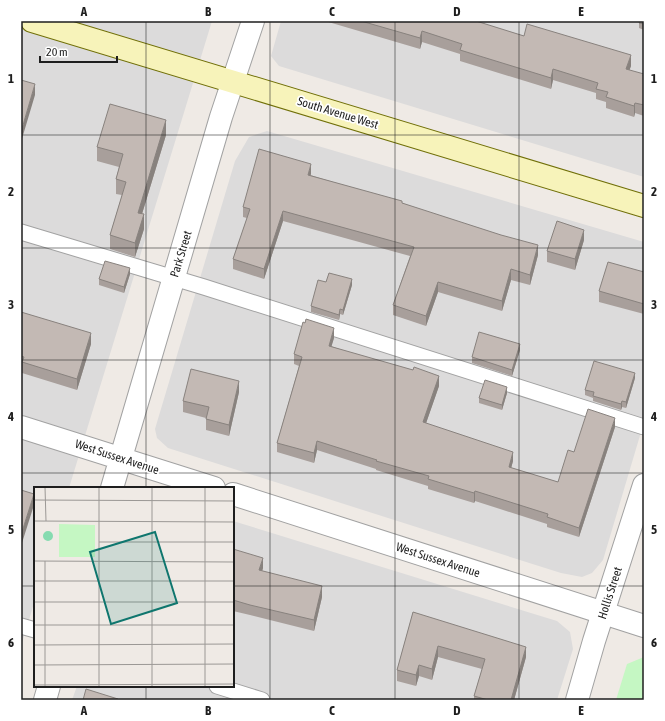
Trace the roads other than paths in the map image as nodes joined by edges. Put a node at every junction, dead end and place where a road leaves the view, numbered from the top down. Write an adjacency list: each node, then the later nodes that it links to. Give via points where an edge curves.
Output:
1 (32, 21): 3 (street, South Avenue West)
2 (253, 21): 3 (street, Park Street)
3 (233, 81): 4 (street, South Avenue West); 6 (street, Park Street)
4 (644, 206)
5 (21, 232): 6 (lane)
6 (174, 278): 8 (lane); 9 (street, Park Street)
7 (21, 427): 9 (street, West Sussex Avenue)
8 (644, 427)
9 (122, 458): 11 (street, Park Street); 12 (street, West Sussex Avenue)
10 (644, 486): 14 (street, Hollis Street)
11 (112, 487)
12 (211, 487)
13 (234, 494): 14 (street, West Sussex Avenue)
14 (603, 614): 16 (street, West Sussex Avenue); 22 (street, Hollis Street)
15 (21, 626): 17 (lane)
16 (644, 626)
17 (34, 630)
18 (49, 687): 20 (street)
19 (220, 687): 21 (lane)
20 (45, 700)
21 (262, 700)
22 (577, 700)

